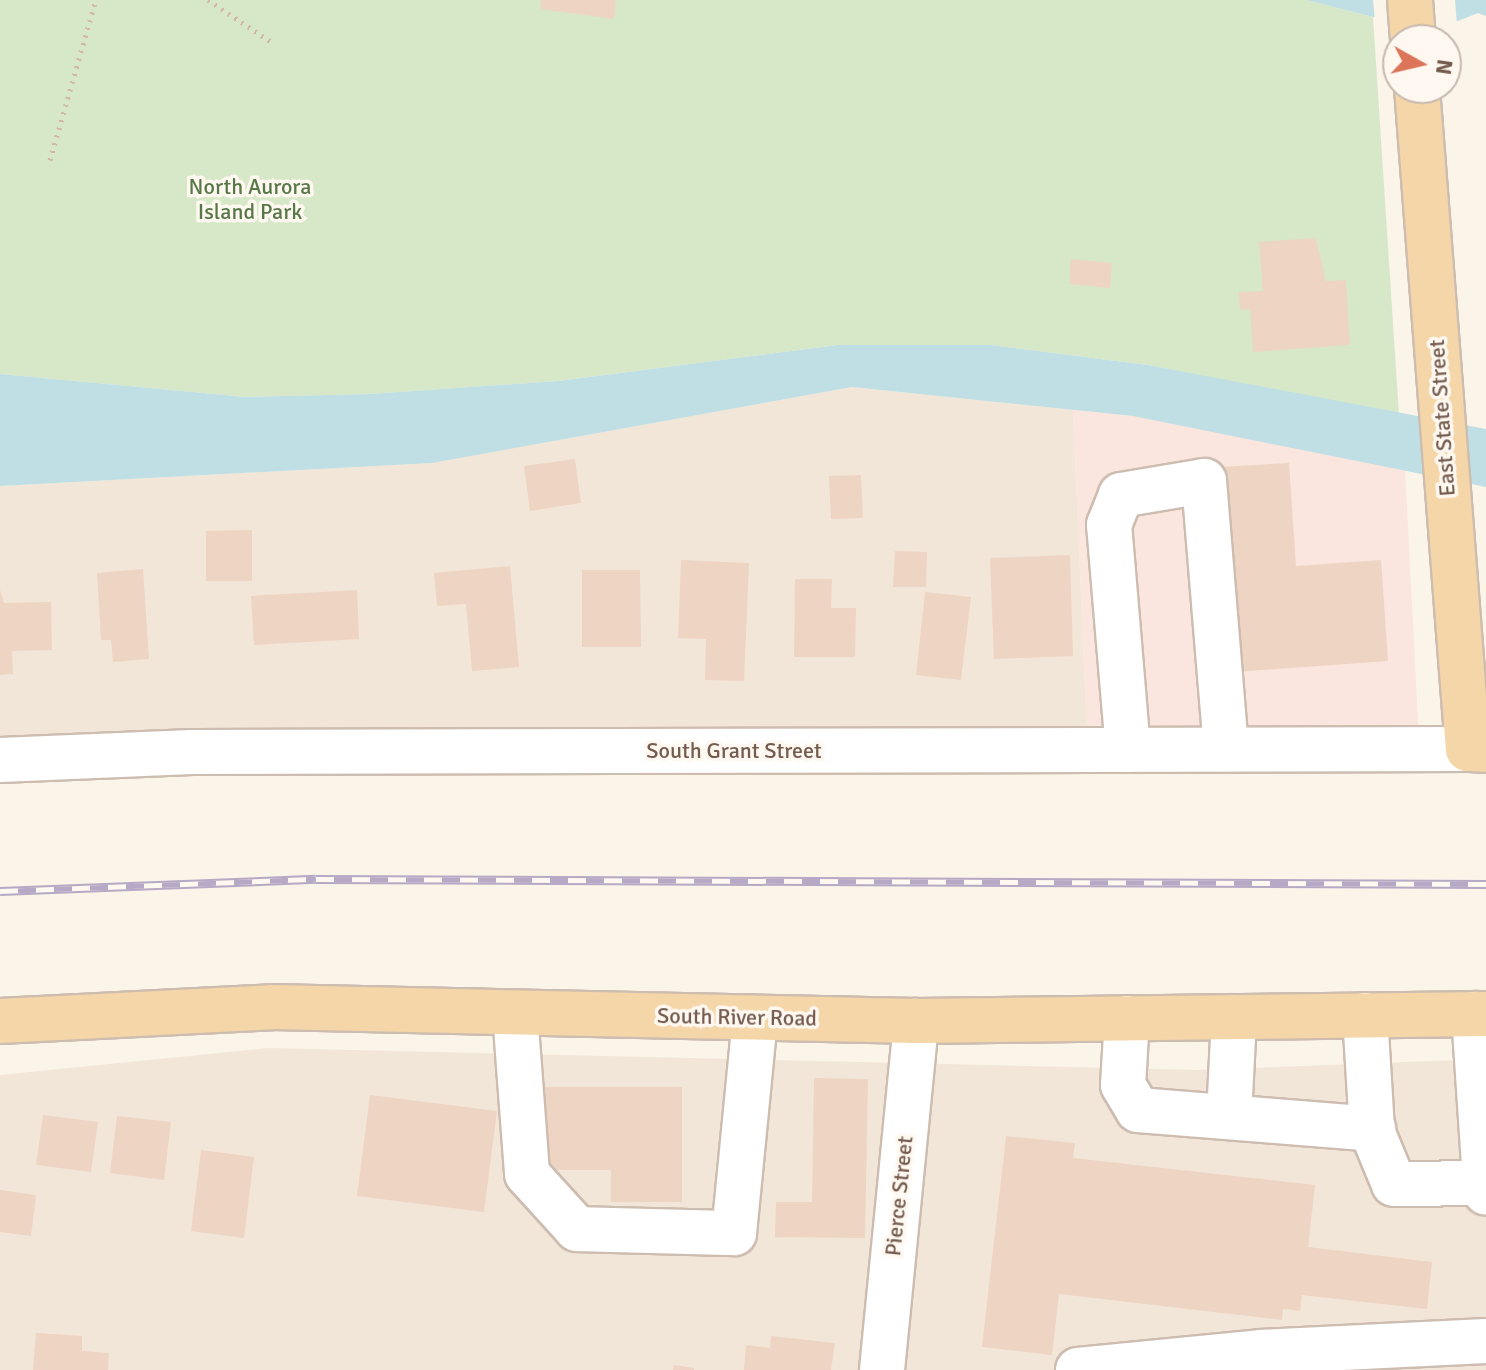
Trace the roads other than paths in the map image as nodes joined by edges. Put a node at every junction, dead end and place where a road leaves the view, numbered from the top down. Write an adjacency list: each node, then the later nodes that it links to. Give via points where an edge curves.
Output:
1 (1418, 104): 4 (main road, East State Street, via 1452,536)
2 (1226, 749): 3 (street, South Grant Street); 3 (street, via 1204,481 1121,495 1109,525); 4 (street, South Grant Street)
3 (1128, 750): 5 (street, South Grant Street, via 192,752)
4 (1477, 750)
5 (0, 760)
6 (515, 1013): 10 (main road, South River Road); 10 (street, via 527,1174 577,1229 734,1233); 12 (main road, South River Road, via 272,1007)
7 (1480, 1014): 8 (main road, South River Road); 16 (street)
8 (1365, 1015): 9 (main road, South River Road); 15 (street)
9 (1234, 1017): 11 (main road, South River Road); 14 (street)
10 (755, 1018): 13 (main road, South River Road)
11 (1127, 1018): 13 (main road, South River Road); 14 (street, via 1123,1085 1138,1110)
12 (0, 1021)
13 (916, 1021): 19 (street, Pierce Street)
14 (1229, 1117): 15 (street)
15 (1373, 1129): 16 (street, via 1394,1184)
16 (1485, 1183): 17 (street)
17 (1486, 1193)
18 (1486, 1341): 20 (street, via 1260,1352)
19 (882, 1370)
20 (1078, 1370)

